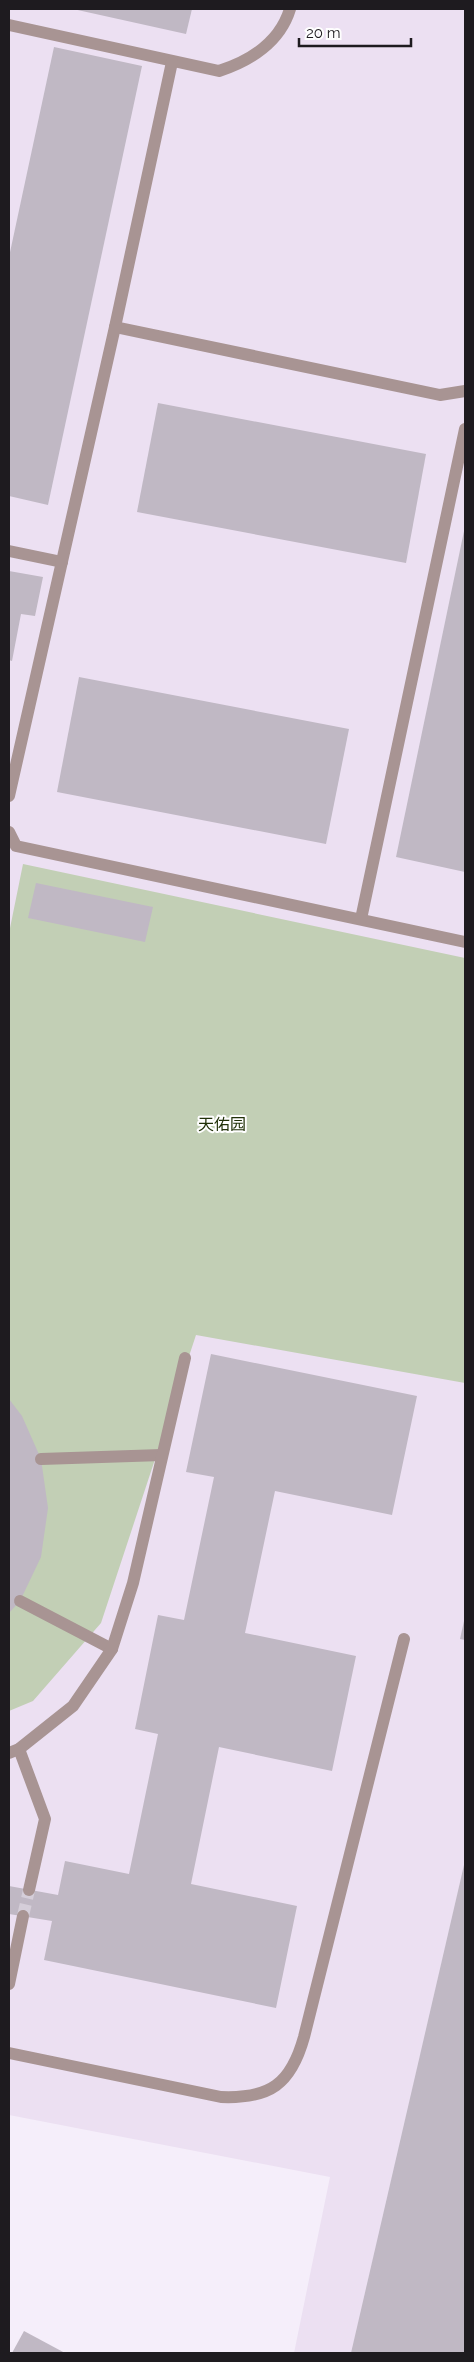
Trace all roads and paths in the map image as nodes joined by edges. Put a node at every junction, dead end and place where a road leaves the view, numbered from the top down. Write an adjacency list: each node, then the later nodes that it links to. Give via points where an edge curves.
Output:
1 (290, 9): 3 (street, via 266,47 236,66 219,71)
2 (9, 25): 3 (street)
3 (172, 62): 4 (street)
4 (115, 327): 5 (street, via 440,395); 8 (street)
5 (465, 391)
6 (465, 429): 11 (street)
7 (9, 551): 8 (street)
8 (62, 562): 9 (street)
9 (9, 796)
10 (9, 832): 11 (street, via 16,846)
11 (361, 919): 12 (street)
12 (465, 942)
13 (185, 1358): 14 (street)
14 (162, 1455): 15 (street); 18 (street, via 133,1583)
15 (41, 1459)
16 (20, 1601): 18 (street)
17 (404, 1639): 23 (street, via 304,2037 298,2059 285,2078 266,2092 245,2098 221,2097)
18 (112, 1649): 19 (street, via 73,1706)
19 (14, 1751): 20 (street, via 45,1819)
20 (29, 1890)
21 (23, 1916): 22 (street)
22 (9, 1984)
23 (9, 2053)

